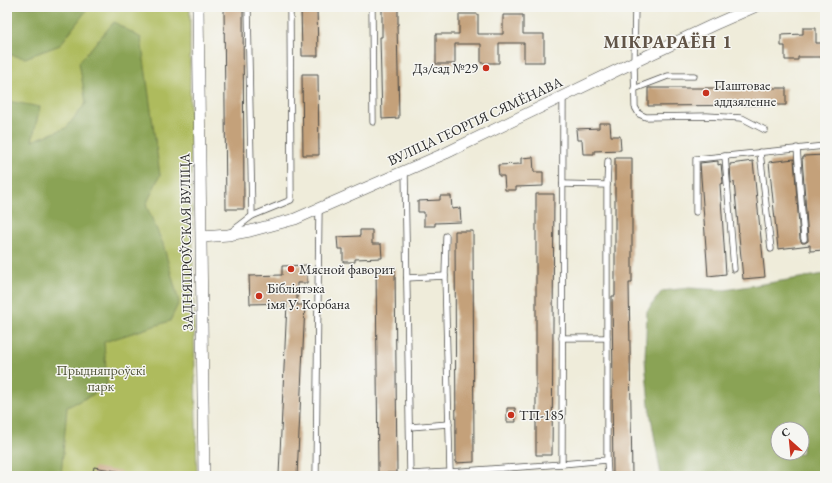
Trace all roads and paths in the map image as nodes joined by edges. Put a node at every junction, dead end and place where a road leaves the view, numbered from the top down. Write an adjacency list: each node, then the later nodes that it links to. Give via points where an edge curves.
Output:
1 (198, 7): 26 (street, ЗАДНЯПРОЎСКАЯ ВУЛІЦА)
2 (248, 7): 23 (lane)
3 (290, 7): 23 (lane, via 291,200)
4 (372, 7): 11 (lane)
5 (635, 7): 7 (lane)
6 (754, 7): 7 (street, ВУЛІЦА ГЕОРГІЯ СЯМЁНАВА)
7 (634, 62): 9 (lane); 10 (street, ВУЛІЦА ГЕОРГІЯ СЯМЁНАВА)
8 (694, 76): 9 (lane, via 668,76)
9 (634, 89): 12 (lane, via 635,107 639,114 646,117 742,118)
10 (563, 96): 18 (street, ВУЛІЦА ГЕОРГІЯ СЯМЁНАВА); 19 (lane)
11 (373, 122)
12 (765, 130)
13 (825, 146): 14 (lane)
14 (796, 148): 15 (lane); 27 (lane)
15 (760, 152): 16 (lane); 28 (lane)
16 (725, 156): 22 (lane, via 696,159); 29 (lane)
17 (608, 161): 20 (lane)
18 (405, 171): 21 (street, ВУЛІЦА ГЕОРГІЯ СЯМЁНАВА); 31 (lane)
19 (563, 184): 20 (lane); 32 (lane)
20 (607, 185): 33 (lane)
21 (319, 209): 24 (street, ВУЛІЦА ГЕОРГІЯ СЯМЁНАВА, via 295,219); 40 (lane)
22 (696, 212)
23 (252, 216): 24 (lane)
24 (228, 235): 26 (street, ВУЛІЦА ГЕОРГІЯ СЯМЁНАВА)
25 (446, 236): 30 (lane)
26 (202, 237): 39 (street, ЗАДНЯПРОЎСКАЯ ВУЛІЦА)
27 (804, 239)
28 (770, 249)
29 (734, 269)
30 (445, 276): 31 (lane); 34 (lane)
31 (407, 278): 35 (lane)
32 (562, 338): 33 (lane); 37 (lane)
33 (607, 338): 36 (lane)
34 (449, 424): 35 (lane); 38 (lane)
35 (410, 427): 38 (lane, via 410,474)
36 (607, 460): 37 (lane); 41 (lane)
37 (562, 464): 38 (lane)
38 (450, 474)
39 (204, 476)
40 (316, 476)
41 (608, 476)

